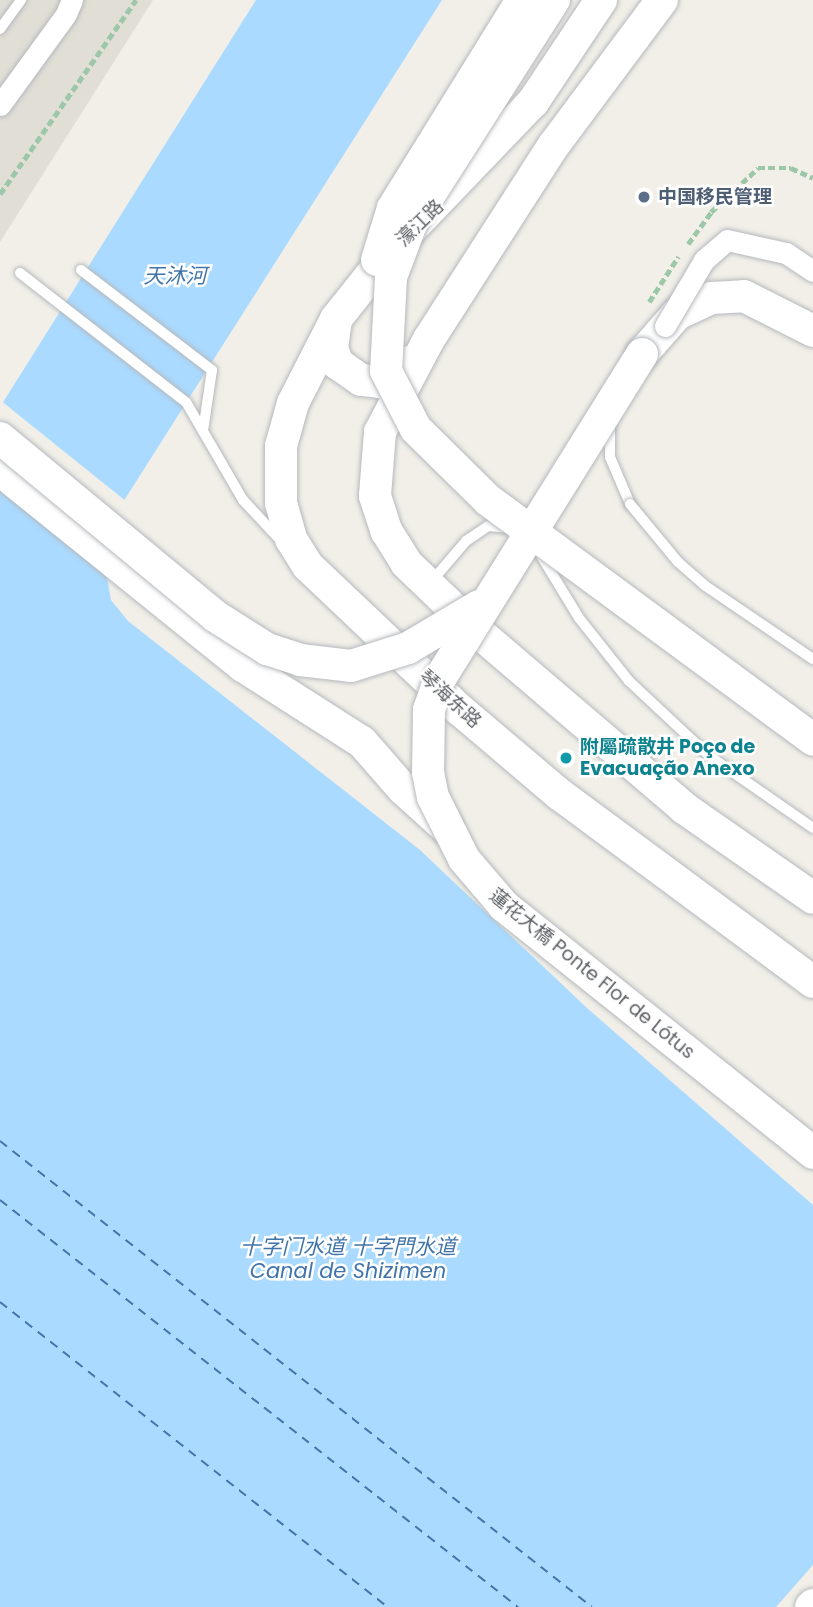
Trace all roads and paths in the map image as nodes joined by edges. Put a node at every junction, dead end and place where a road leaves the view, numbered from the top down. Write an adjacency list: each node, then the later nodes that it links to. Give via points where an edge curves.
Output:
1 (21, 0): 9 (lane)
2 (136, 0): 12 (path)
3 (522, 0): 20 (main road, bridge, via 393,208 374,268 374,310)
4 (554, 0): 20 (main road, bridge, via 411,223 391,277)
5 (600, 0): 16 (main road, 濠江路, via 533,102 390,251)
6 (636, 0): 11 (main road)
7 (662, 0): 11 (main road)
8 (71, 5): 10 (street)
9 (0, 29)
10 (0, 104)
11 (553, 146): 19 (main road)
12 (0, 194)
13 (81, 270): 22 (lane, via 212,370)
14 (813, 271): 17 (street, bridge, via 786,253 727,240 704,260)
15 (20, 274): 22 (lane, via 186,402)
16 (336, 319): 19 (main road, via 332,348 338,364 361,380 381,382 401,371); 25 (main road, 琴海东路, via 293,404 281,446 281,503 291,539)
17 (665, 326): 18 (main road, 蓮花大橋 Ponte Flor de Lótus, via 688,307 710,298 737,296 772,307); 27 (main road, 蓮花大橋 Ponte Flor de Lótus, bridge, via 642,354)
18 (813, 331)
19 (429, 339): 26 (main road, via 380,432 374,457 375,496 387,532 406,563)
20 (386, 370): 29 (main road, bridge, via 416,429 488,500)
21 (610, 425): 28 (lane, bridge, via 610,457 630,503 655,536 704,586)
22 (203, 431): 25 (lane, via 243,500)
23 (0, 438): 27 (main road, bridge, via 215,615 267,649 300,660 351,666 408,648)
24 (0, 470): 30 (main road, via 227,654 362,742 402,789)
25 (308, 566): 33 (main road, 琴海东路, via 460,710 559,794)
26 (429, 584): 31 (lane, via 466,541 488,526 517,528 532,540 579,618 629,681 708,755); 32 (main road, via 611,749 684,808)
27 (486, 601): 30 (main road, 蓮花大橋 Ponte Flor de Lótus, bridge, via 455,649 429,710 428,772)
28 (813, 659)
29 (813, 740)
30 (445, 827): 34 (main road, 蓮花大橋 Ponte Flor de Lótus, bridge, via 478,879 504,906)
31 (813, 828)
32 (813, 898)
33 (813, 982)
34 (813, 1153)

